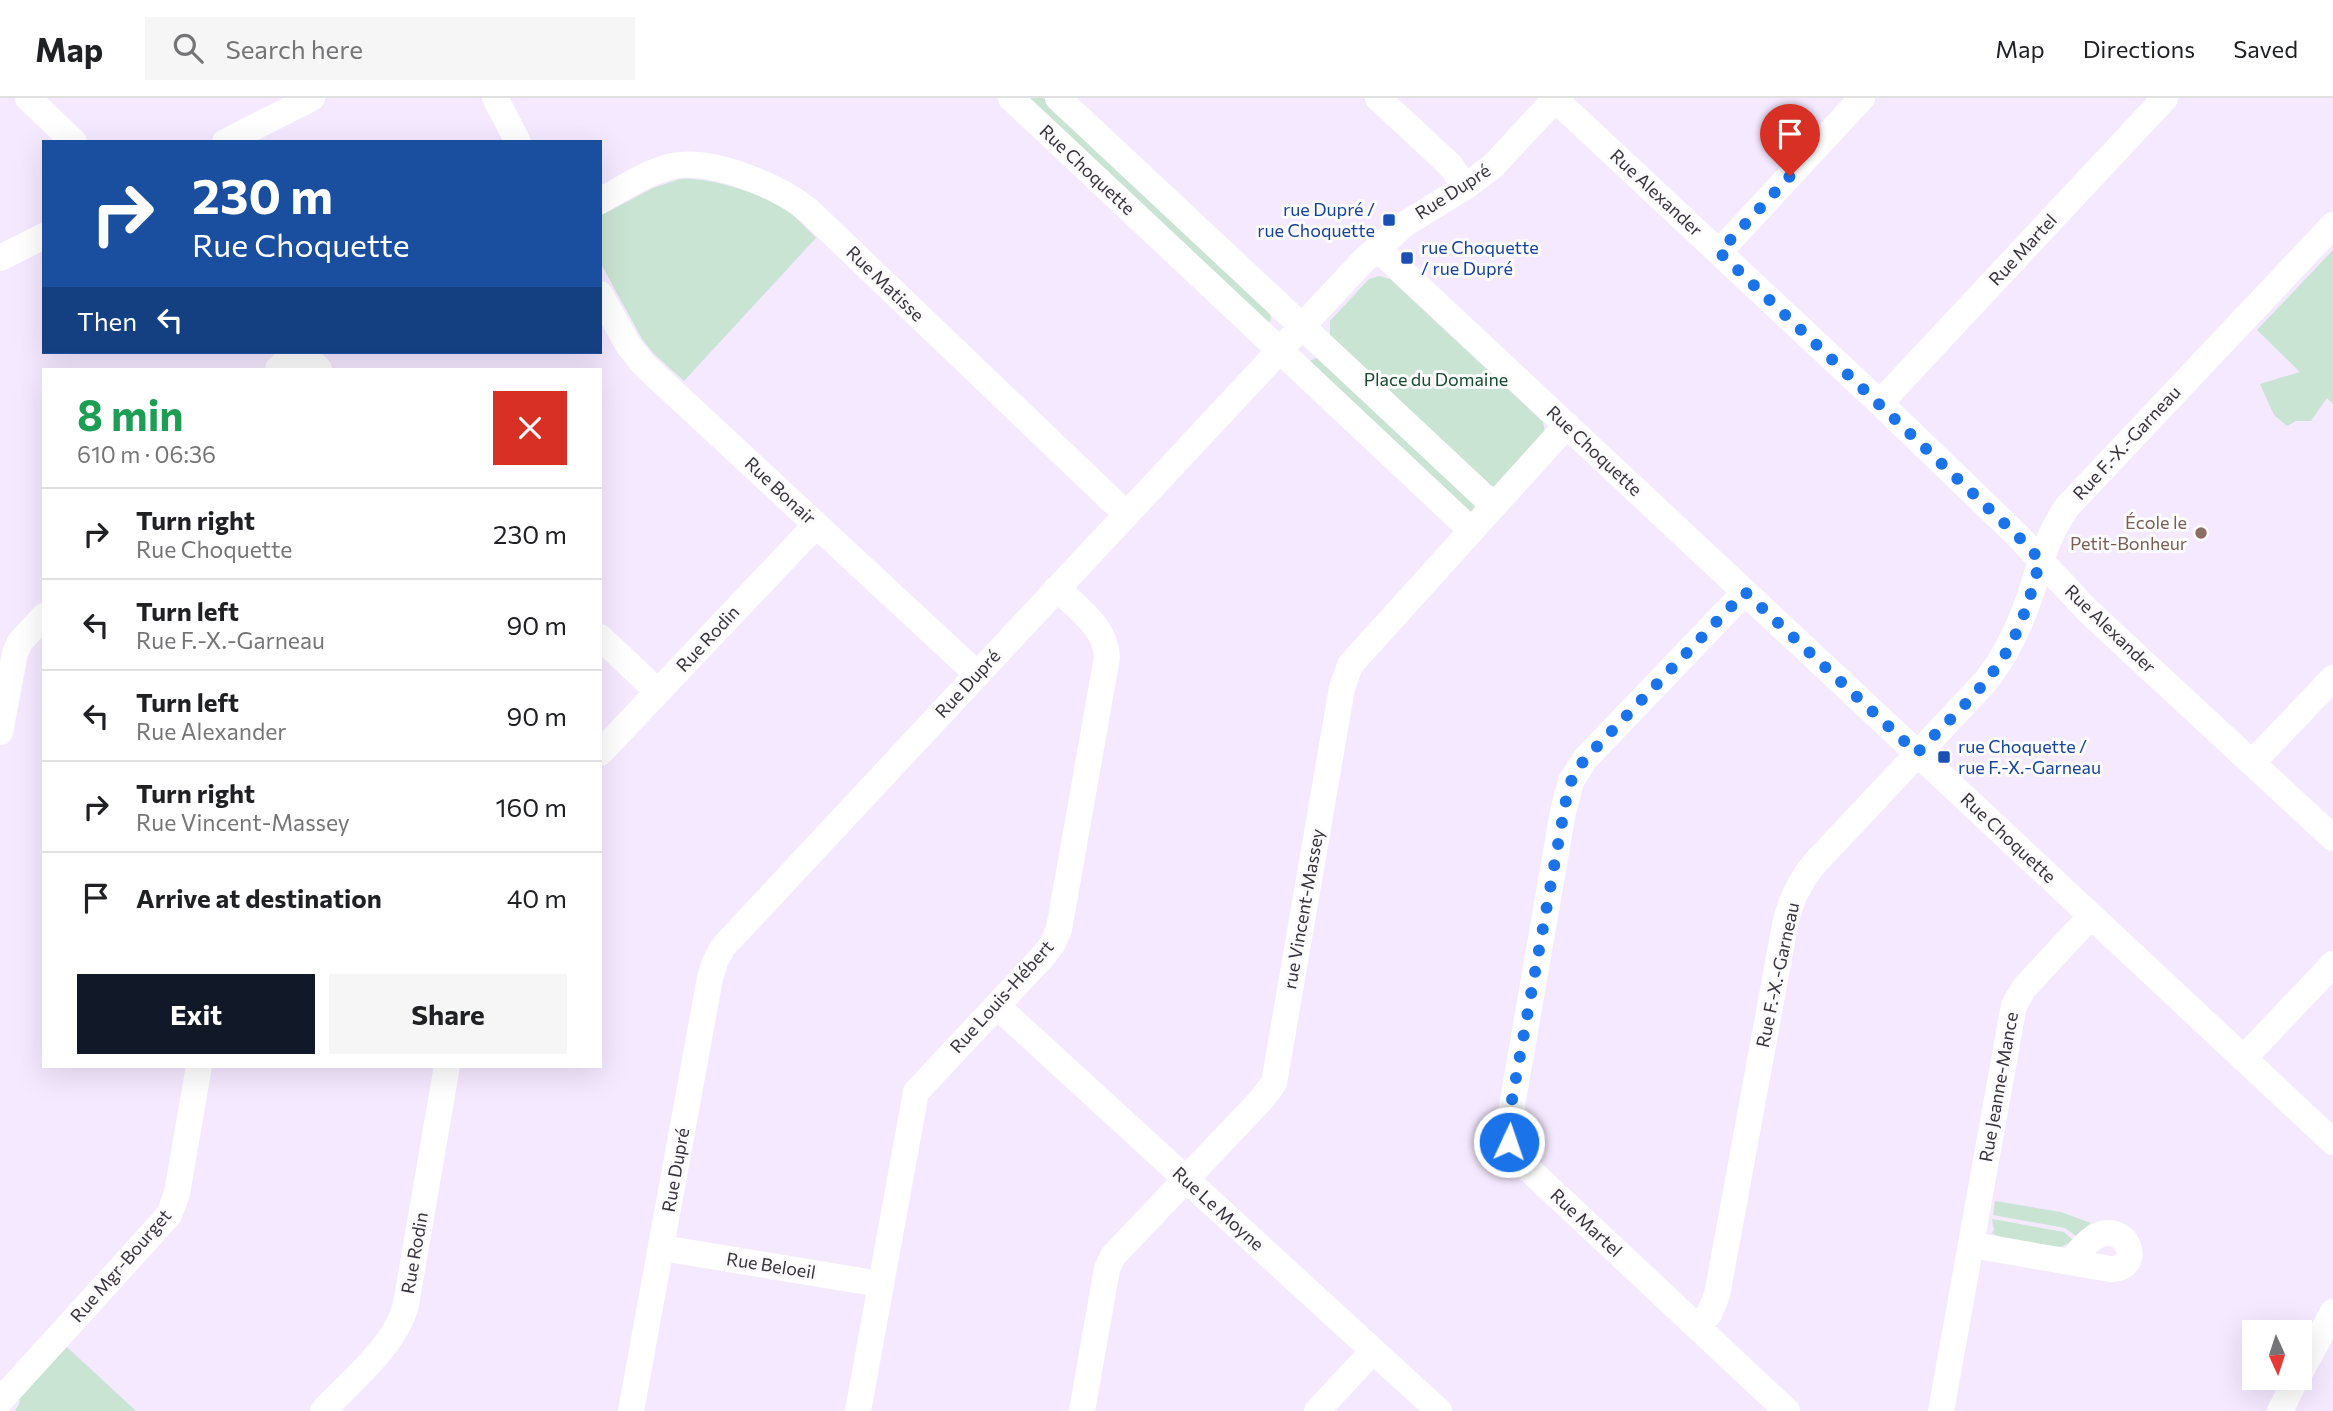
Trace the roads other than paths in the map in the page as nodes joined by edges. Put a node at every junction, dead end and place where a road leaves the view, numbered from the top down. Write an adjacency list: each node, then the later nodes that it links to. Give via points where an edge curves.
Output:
1 (28, 98): 10 (street)
2 (312, 98): 11 (street)
3 (495, 98): 12 (street)
4 (1011, 98): 22 (street, Rue Choquette)
5 (1058, 98): 21 (street, Rue Choquette)
6 (1378, 98): 13 (street, via 1451,166)
7 (1555, 98): 13 (street, Rue Dupré, via 1499,160); 18 (street, Rue Alexander)
8 (1862, 98): 18 (street)
9 (2165, 98): 27 (street, Rue Martel)
10 (72, 140)
11 (229, 140)
12 (517, 140)
13 (1465, 187): 17 (street, Rue Dupré, via 1411,219)
14 (602, 200): 30 (street, Rue Matisse, via 671,166 687,165 736,175 791,197)
15 (2333, 225): 33 (street, Rue F.-X.-Garneau, via 2073,500 2054,527)
16 (42, 237): 19 (street)
17 (1377, 248): 21 (street, Rue Dupré); 28 (street, Rue Choquette)
18 (1719, 252): 27 (street, Rue Alexander)
19 (0, 258)
20 (602, 298): 31 (street, Rue Bonair, via 639,359)
21 (1301, 326): 22 (street, Rue Dupré); 29 (street, Rue Choquette)
22 (1280, 350): 30 (street, Rue Dupré); 32 (street, Rue Choquette)
23 (296, 354): 25 (street)
24 (300, 354): 26 (street)
25 (279, 368)
26 (318, 368)
27 (1880, 403): 33 (street, Rue Alexander)
28 (1567, 425): 29 (street, rue Vincent-Massey); 35 (street, Rue Choquette)
29 (1493, 505): 32 (street, rue Vincent-Massey)
30 (1126, 514): 34 (street, Rue Dupré)
31 (816, 525): 38 (street, Rue Bonair); 40 (street, Rue Rodin)
32 (1470, 529): 53 (street, rue Vincent-Massey, via 1357,654 1347,671 1274,1083)
33 (2040, 560): 43 (street, Rue F.-X.-Garneau, via 2022,619 2001,662); 44 (street, Rue Alexander, via 2088,611)
34 (1058, 588): 38 (street, Rue Dupré); 48 (street, Rue Louis-Hébert, via 1101,634 1106,664 1059,929 1045,954)
35 (1745, 592): 43 (street, Rue Choquette); 59 (street, Rue Martel, via 1586,758 1571,781 1508,1129 1519,1160)
36 (42, 618): 41 (street, via 15,653)
37 (602, 638): 40 (street)
38 (977, 674): 55 (street, Rue Dupré, via 718,954)
39 (2333, 678): 44 (street)
40 (658, 692): 42 (street, Rue Rodin)
41 (0, 732)
42 (602, 751)
43 (1917, 753): 46 (street, Rue Choquette); 59 (street, Rue F.-X.-Garneau, via 1815,863 1792,899 1717,1295 1709,1314)
44 (2252, 763): 45 (street, Rue Alexander)
45 (2333, 838)
46 (2091, 916): 49 (street, Rue Choquette); 54 (street, Rue Jeanne-Mance, via 2015,1002)
47 (2333, 964): 49 (street)
48 (998, 1006): 53 (street, Rue Le Moyne); 57 (street, Rue Louis-Hébert, via 916,1092)
49 (2244, 1058): 52 (street, Rue Choquette)
50 (199, 1068): 63 (street, Rue Mgr-Bourget, via 177,1194 169,1215)
51 (447, 1068): 64 (street, Rue Rodin, via 401,1321 393,1336)
52 (2333, 1142)
53 (1185, 1179): 61 (street, Rue Le Moyne); 67 (street, rue Vincent-Massey, via 1110,1262)
54 (1972, 1245): 56 (street); 71 (street, Rue Jeanne-Mance)
55 (662, 1248): 57 (street, Rue Beloeil); 65 (street, Rue Dupré)
56 (2071, 1262)
57 (880, 1284): 66 (street, Rue Louis-Hébert)
58 (2333, 1312): 60 (street)
59 (1697, 1326): 70 (street, Rue Martel)
60 (2312, 1350)
61 (1373, 1351): 68 (street); 69 (street, Rue Le Moyne)
62 (2290, 1390): 72 (street)
63 (0, 1401)
64 (323, 1411)
65 (631, 1411)
66 (858, 1411)
67 (1083, 1411)
68 (1317, 1411)
69 (1439, 1411)
70 (1787, 1411)
71 (1941, 1411)
72 (2280, 1411)

